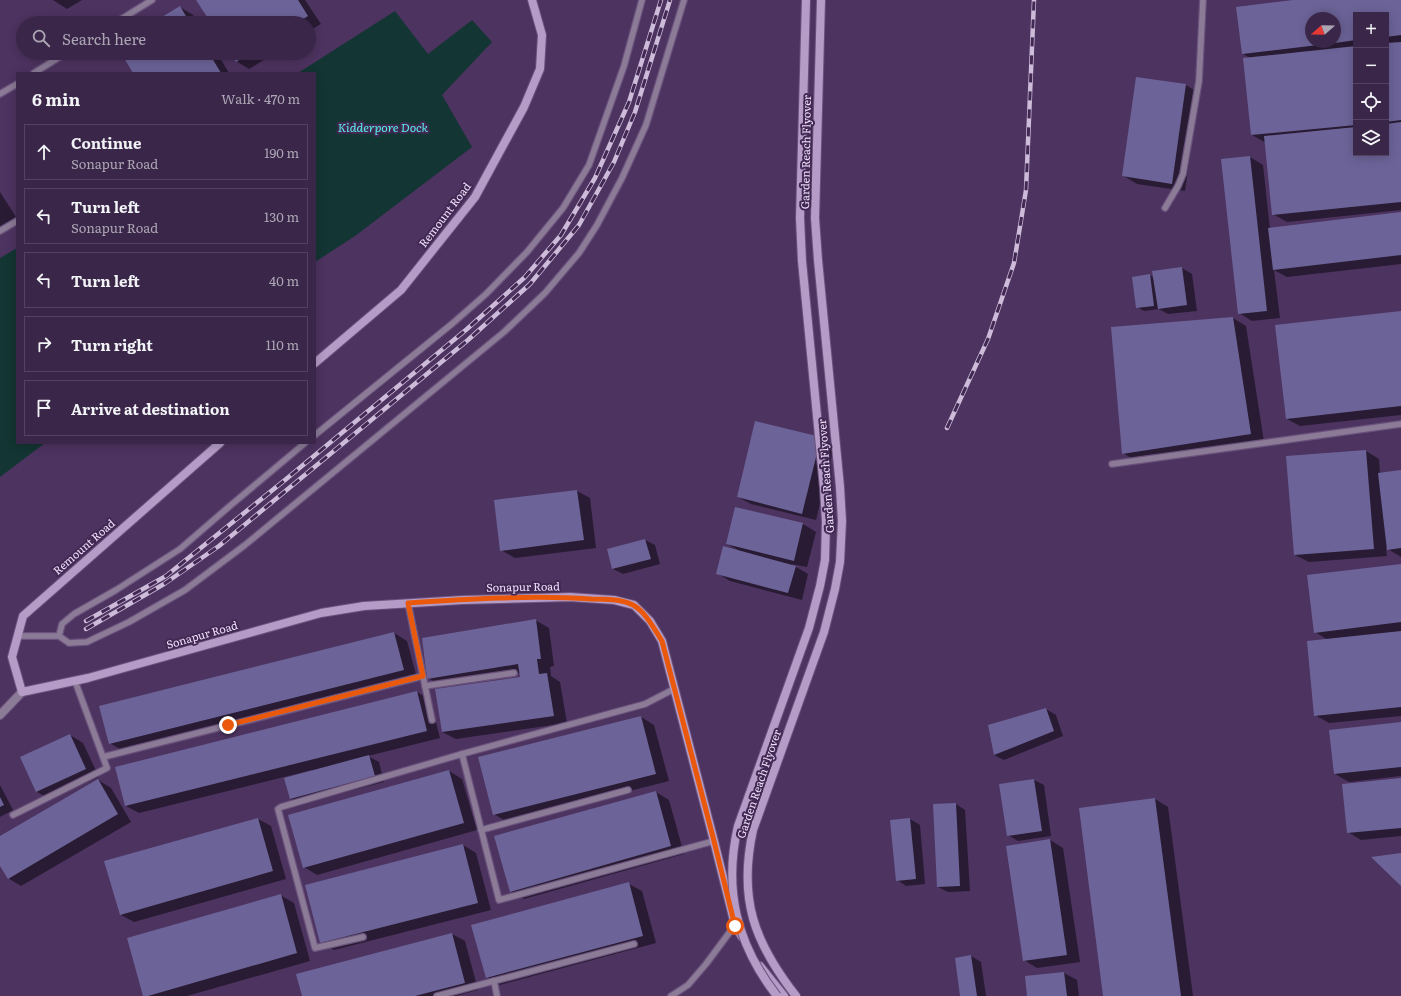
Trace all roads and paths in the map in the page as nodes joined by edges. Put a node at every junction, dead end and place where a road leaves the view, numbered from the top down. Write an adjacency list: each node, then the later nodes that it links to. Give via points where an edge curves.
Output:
1 (152, 0): 8 (lane)
2 (532, 0): 16 (main road, Remount Road, via 542,34 540,69 524,108 475,197 401,290)
3 (642, 0): 18 (lane, via 624,66 589,165 563,208 527,252 486,294)
4 (684, 0): 24 (lane, via 646,125 622,178 579,253 545,293 498,337 245,545 185,590 129,622 87,642 69,643)
5 (806, 0): 46 (main road, Garden Reach Flyover, bridge, via 800,218 824,488 825,560 809,628 738,826 731,876 735,910 745,945 762,977)
6 (822, 0): 48 (main road, Garden Reach Flyover, via 815,218 840,487 840,562 824,632 753,830 747,876 750,907 760,939 775,968)
7 (1203, 0): 13 (lane, via 1199,80 1183,174)
8 (126, 16)
9 (55, 60): 10 (lane)
10 (36, 72)
11 (16, 85): 12 (lane)
12 (0, 94)
13 (1165, 208)
14 (16, 222): 15 (lane)
15 (0, 231)
16 (316, 362)
17 (1401, 424): 21 (lane)
18 (316, 434)
19 (219, 444): 23 (main road, Remount Road, via 22,616)
20 (304, 444): 24 (lane, via 180,549 74,614 62,624)
21 (1112, 464)
22 (408, 603): 26 (lane); 27 (main road, Sonapur Road, via 364,606 321,613); 29 (main road, Sonapur Road, via 570,597 614,600 634,605 650,621 662,641)
23 (17, 636): 24 (lane); 30 (main road, Remount Road, via 12,657)
24 (59, 636)
25 (514, 673): 28 (lane)
26 (423, 676): 28 (lane); 34 (lane)
27 (75, 681): 30 (main road, Sonapur Road); 34 (lane)
28 (425, 686): 32 (lane)
29 (674, 689): 33 (lane, via 645,704); 38 (main road, Sonapur Road)
30 (22, 692): 31 (street)
31 (0, 715)
32 (432, 720)
33 (462, 754): 37 (lane); 40 (lane, via 281,806 278,809 315,948)
34 (103, 757): 36 (lane, via 107,768)
35 (628, 790): 37 (lane)
36 (12, 815)
37 (482, 830): 38 (lane, via 500,900)
38 (714, 841): 39 (main road, Sonapur Road)
39 (735, 926): 45 (lane, via 688,984); 47 (main road, Sonapur Road, via 753,957)
40 (363, 937)
41 (634, 944): 42 (lane)
42 (494, 982): 43 (lane); 44 (lane)
43 (437, 996)
44 (497, 996)
45 (671, 996)
46 (777, 996)
47 (784, 996)
48 (796, 996)

